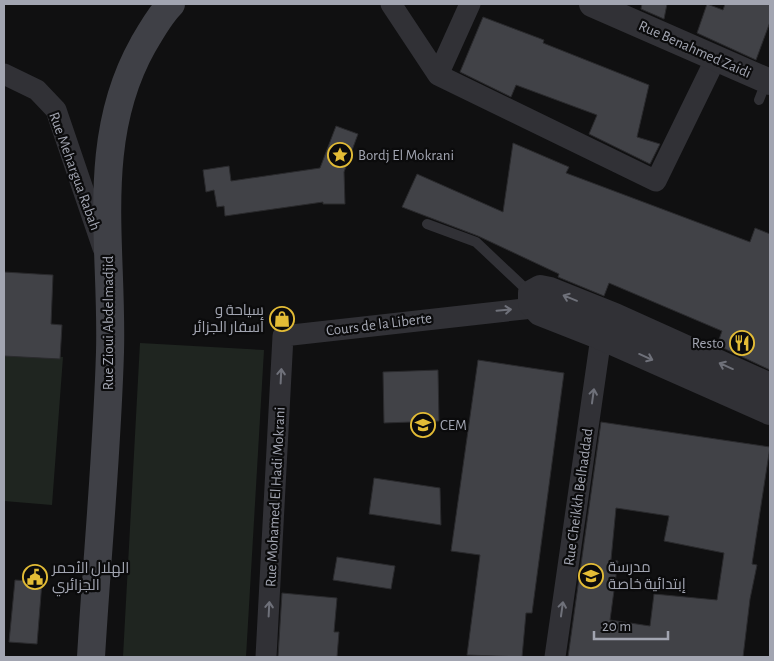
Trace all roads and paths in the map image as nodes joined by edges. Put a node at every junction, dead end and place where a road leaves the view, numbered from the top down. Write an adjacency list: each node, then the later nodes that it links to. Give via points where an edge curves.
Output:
1 (170, 4): 10 (main road, Rue Zioui Abdelmadjid, via 136,59 113,126 107,165)
2 (391, 4): 7 (street)
3 (470, 4): 7 (street)
4 (608, 7): 5 (street, Rue Benahmed Zaidi)
5 (716, 58): 7 (street, via 656,181); 8 (street, Rue Benahmed Zaidi)
6 (4, 74): 10 (street, Rue Mehargua Rabah, via 37,90 56,110)
7 (438, 75)
8 (766, 84)
9 (427, 224): 11 (lane, via 476,242)
10 (108, 262): 16 (main road, Rue Zioui Abdelmadjid, via 110,351)
11 (532, 300): 12 (street, via 535,290 545,288); 13 (street, Cours de la Liberte, one-way to 11, via 475,313)
12 (608, 326): 14 (street, one-way to 12); 15 (street, one-way to 15); 18 (street, Rue Cheikkh Belhaddad, one-way to 12)
13 (284, 336): 17 (street, Rue Mohamed El Hadi Mokrani, one-way to 13)
14 (770, 386)
15 (770, 412)
16 (91, 657)
17 (266, 657)
18 (555, 657)

